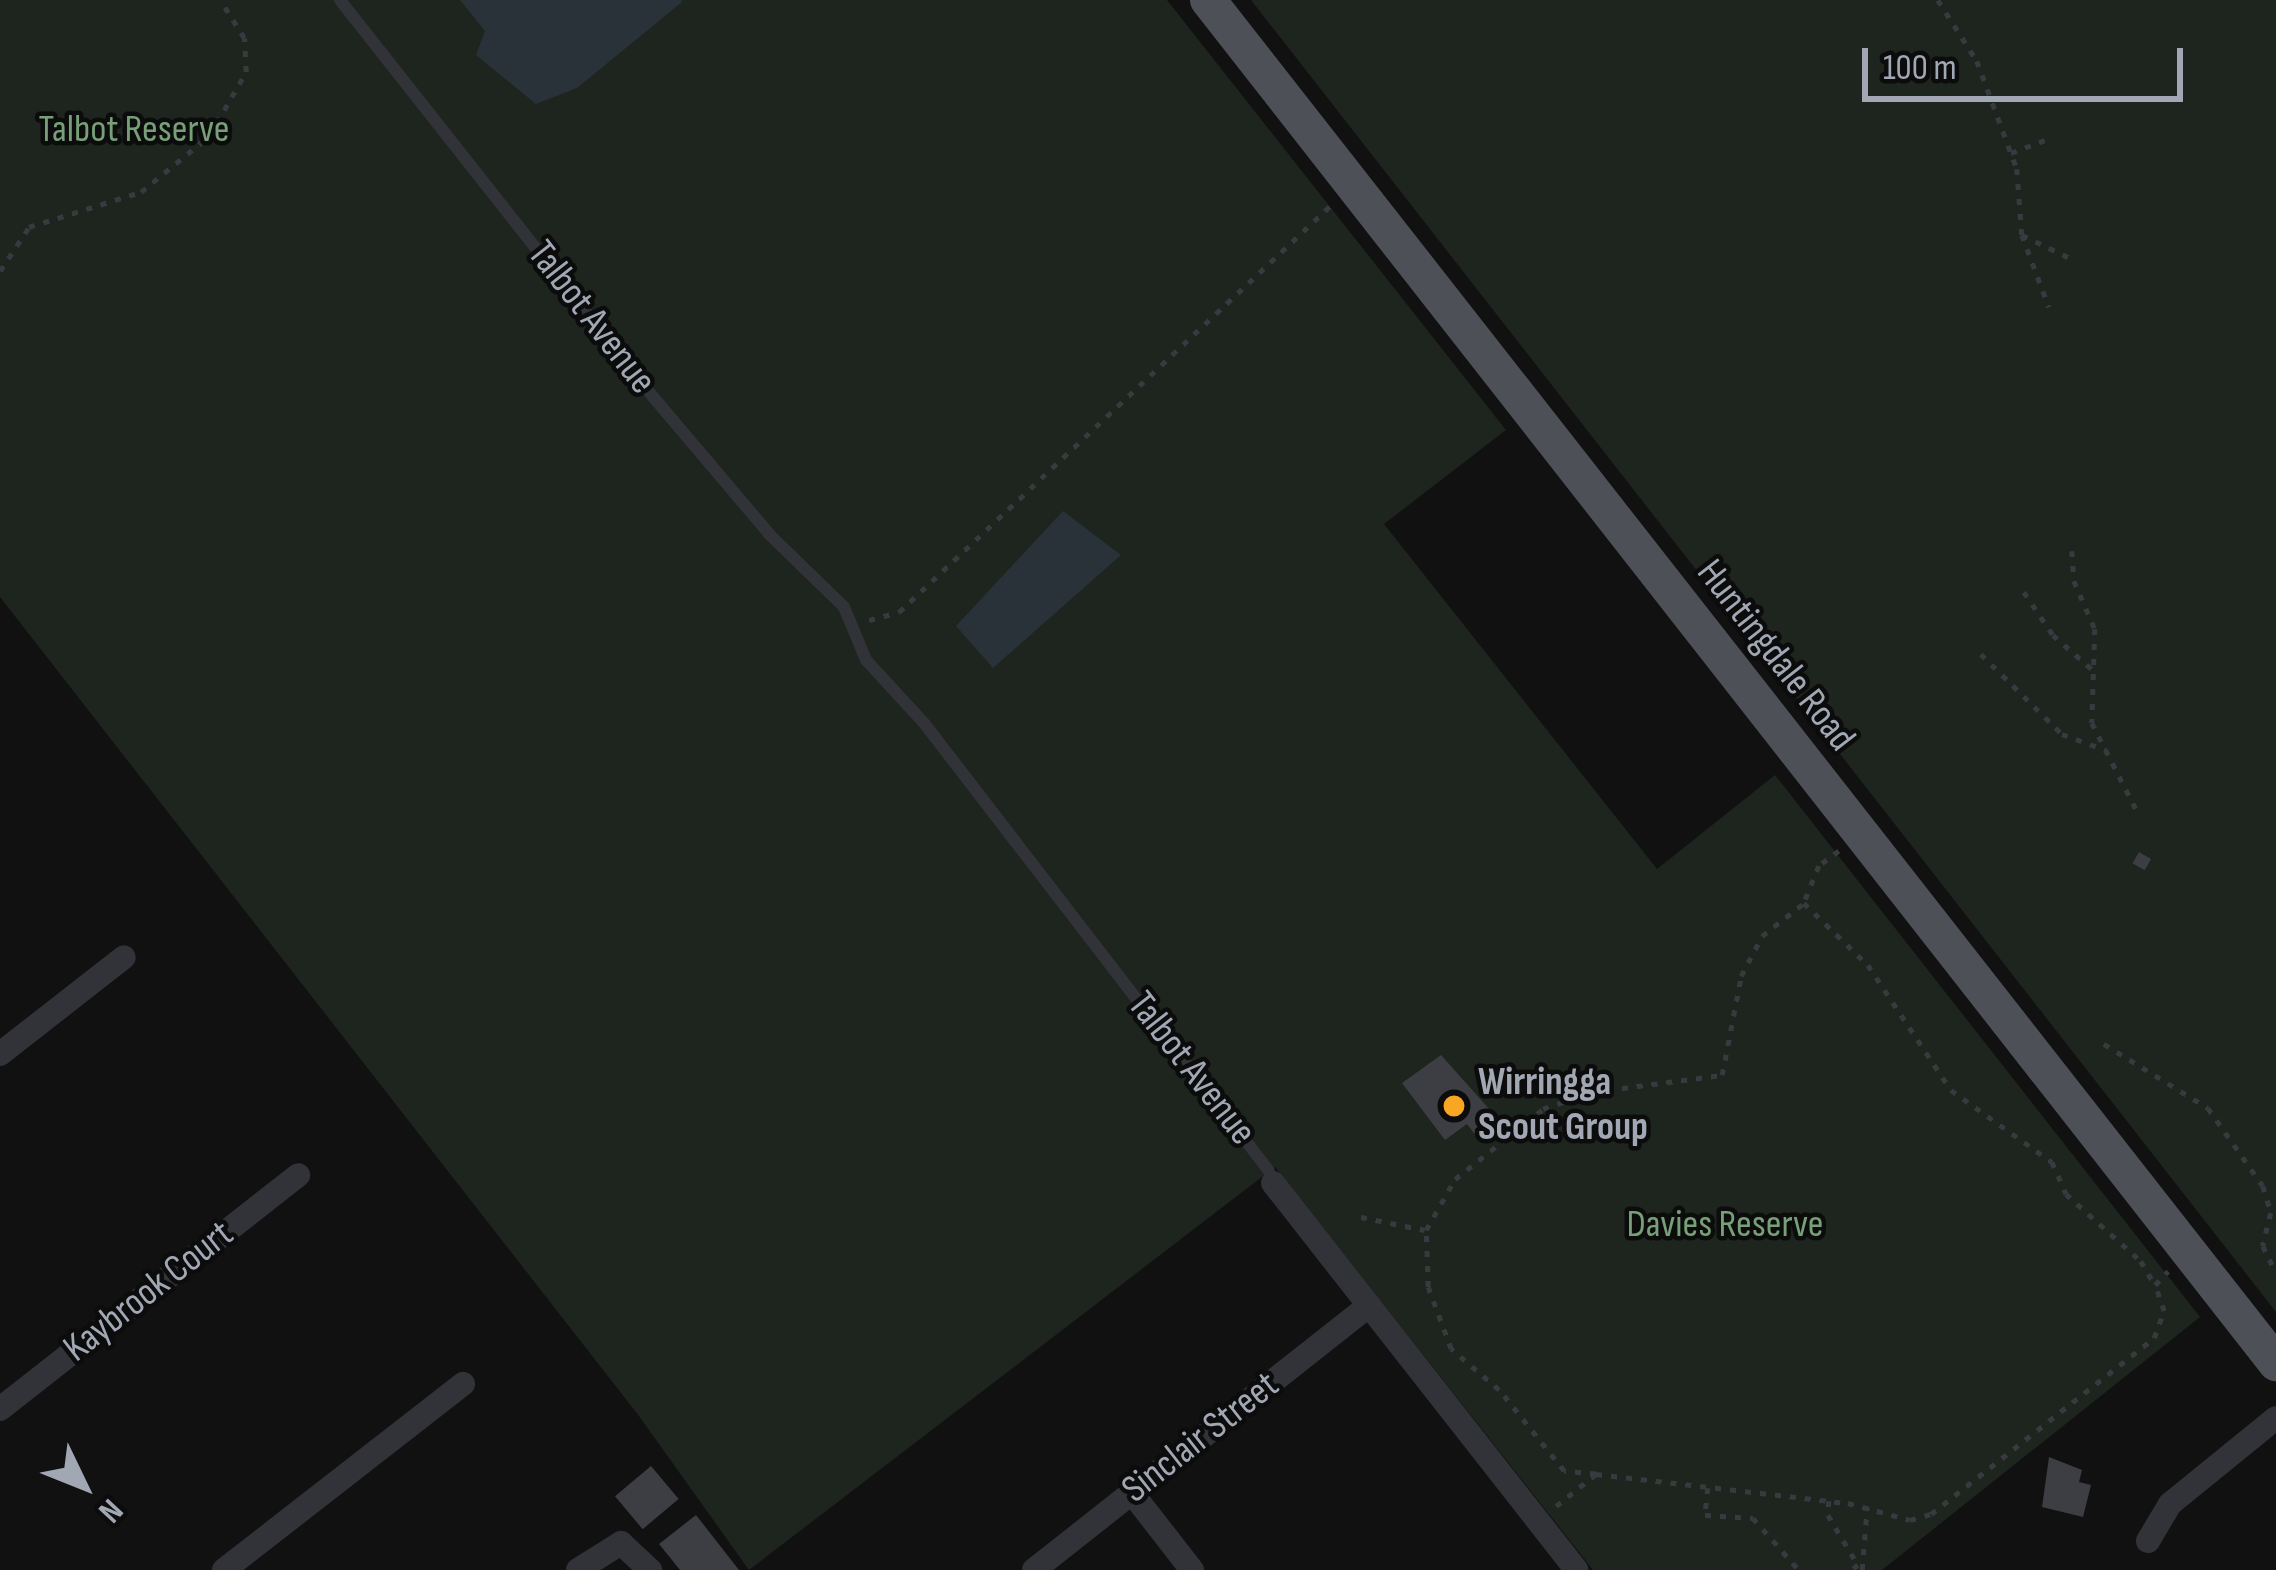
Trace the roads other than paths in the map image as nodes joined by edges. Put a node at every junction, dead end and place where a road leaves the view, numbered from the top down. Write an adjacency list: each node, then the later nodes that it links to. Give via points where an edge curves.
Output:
1 (340, 0): 6 (lane, Talbot Avenue, via 654,398 770,535 844,607 866,660 924,723)
2 (1208, 0): 8 (main road, Huntingdale Road)
3 (124, 957): 4 (street)
4 (0, 1054)
5 (298, 1174): 10 (street, Kaybrook Court)
6 (1271, 1177): 7 (street, Talbot Avenue)
7 (1369, 1305): 12 (street, Sinclair Street); 19 (street, Talbot Avenue)
8 (2276, 1363)
9 (463, 1384): 14 (street)
10 (0, 1409)
11 (2276, 1418): 13 (street, via 2170,1504)
12 (1132, 1492): 17 (street, Sinclair Street); 18 (street)
13 (2148, 1541)
14 (224, 1570)
15 (578, 1570): 16 (street, via 621,1543)
16 (650, 1570)
17 (1034, 1570)
18 (1192, 1570)
19 (1576, 1570)

